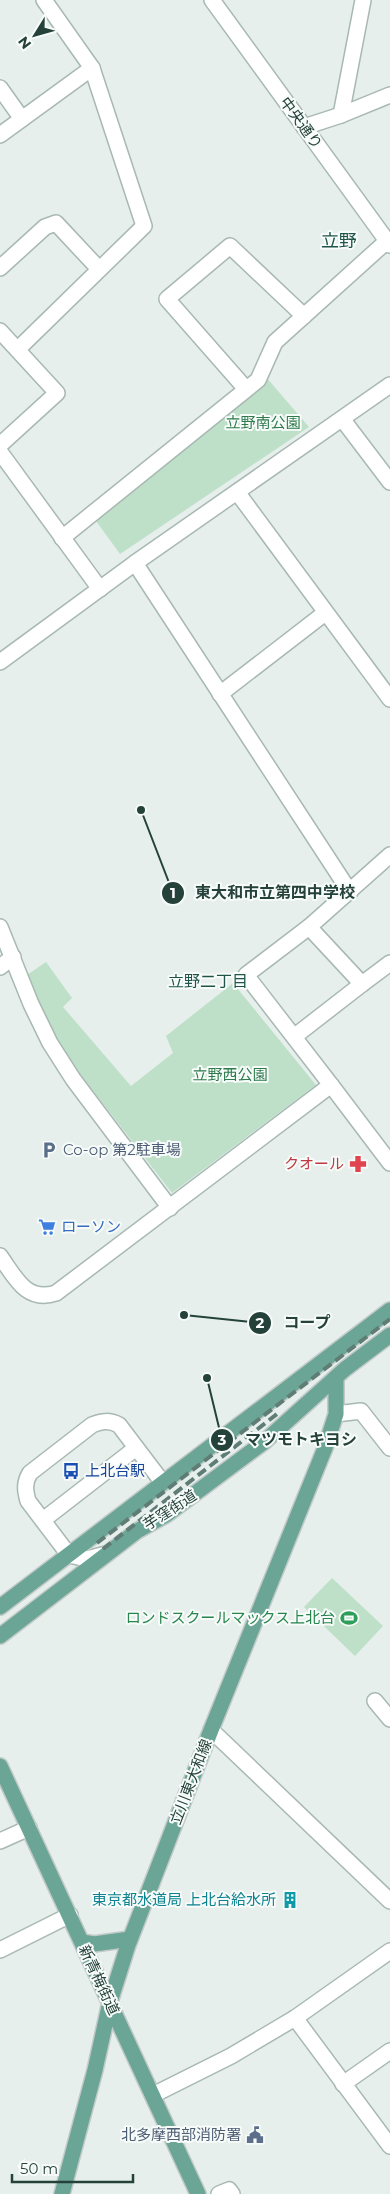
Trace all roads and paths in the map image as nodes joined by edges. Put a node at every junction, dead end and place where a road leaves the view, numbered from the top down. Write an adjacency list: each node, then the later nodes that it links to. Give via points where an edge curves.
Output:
1 (44, 0): 4 (street)
2 (212, 0): 9 (street, 中央通り)
3 (363, 0): 7 (street)
4 (92, 68): 8 (street); 13 (street, via 144,226)
5 (0, 88): 8 (street)
6 (390, 95): 7 (street)
7 (341, 115): 9 (street)
8 (22, 118): 10 (street)
9 (304, 127): 11 (street, 中央通り)
10 (0, 135)
11 (389, 243): 14 (street)
12 (0, 268): 13 (street, via 45,227 56,223)
13 (99, 269): 16 (street)
14 (304, 316): 18 (street, via 275,342 258,380); 18 (street, via 230,246 167,300)
15 (0, 331): 16 (street)
16 (18, 349): 20 (street, via 57,393)
17 (390, 385): 19 (street)
18 (246, 389): 24 (street)
19 (343, 420): 22 (street); 23 (street)
20 (0, 444)
21 (0, 452): 24 (street)
22 (390, 482)
23 (237, 492): 25 (street); 27 (street)
24 (62, 538): 26 (street)
25 (135, 563): 26 (street); 29 (street)
26 (100, 589): 28 (street)
27 (326, 613): 29 (street); 30 (street)
28 (0, 662)
29 (220, 694): 32 (street)
30 (390, 699)
31 (390, 855): 32 (street)
32 (350, 892): 33 (street)
33 (309, 926): 38 (street); 39 (street, via 246,975)
34 (0, 927): 35 (street)
35 (13, 957): 37 (street); 42 (street, via 50,1042)
36 (390, 963): 38 (street)
37 (0, 967)
38 (362, 984): 39 (street)
39 (295, 1036): 40 (street)
40 (331, 1085): 41 (street); 42 (street)
41 (390, 1163)
42 (170, 1208): 43 (street, via 56,1293 46,1296 28,1291)
43 (0, 1256)
44 (390, 1310): 46 (main road, 芋窪街道)
45 (390, 1335): 47 (main road, 芋窪街道)
46 (323, 1361): 47 (main road); 51 (main road, 芋窪街道)
47 (336, 1378): 48 (main road, 立川東大和線); 53 (main road, 芋窪街道, via 264,1442)
48 (336, 1414): 50 (street, via 361,1411); 59 (main road, 立川東大和線)
49 (136, 1448): 51 (street); 52 (street); 52 (street, via 119,1425 111,1421 92,1425 71,1441 30,1473 26,1480 28,1501)
50 (390, 1448)
51 (163, 1483): 54 (main road, 芋窪街道)
52 (43, 1520): 54 (street)
53 (108, 1554): 54 (street, via 87,1559); 56 (main road, 芋窪街道)
54 (69, 1555): 55 (main road, 芋窪街道)
55 (0, 1607)
56 (0, 1636)
57 (375, 1701): 58 (street)
58 (390, 1719)
59 (211, 1730): 63 (street); 65 (main road, 立川東大和線)
60 (0, 1766): 61 (main road, 新青梅街道)
61 (29, 1828): 62 (street); 64 (main road, 新青梅街道)
62 (0, 1841)
63 (390, 1902)
64 (70, 1915): 66 (main road, 新青梅街道); 67 (street)
65 (130, 1939): 66 (main road, via 94,1944); 69 (main road, 立川東大和線)
66 (82, 1942): 69 (main road, 新青梅街道)
67 (0, 1950)
68 (390, 1951): 70 (street)
69 (110, 2002): 73 (main road, 新青梅街道); 75 (main road, 立川東大和線)
70 (295, 2018): 72 (street); 73 (street, via 231,2056)
71 (390, 2051): 72 (street)
72 (343, 2084): 74 (street)
73 (153, 2095): 76 (main road, 新青梅街道)
74 (390, 2146)
75 (62, 2194)
76 (198, 2194)
77 (220, 2194): 78 (street, via 229,2190)
78 (232, 2194)

